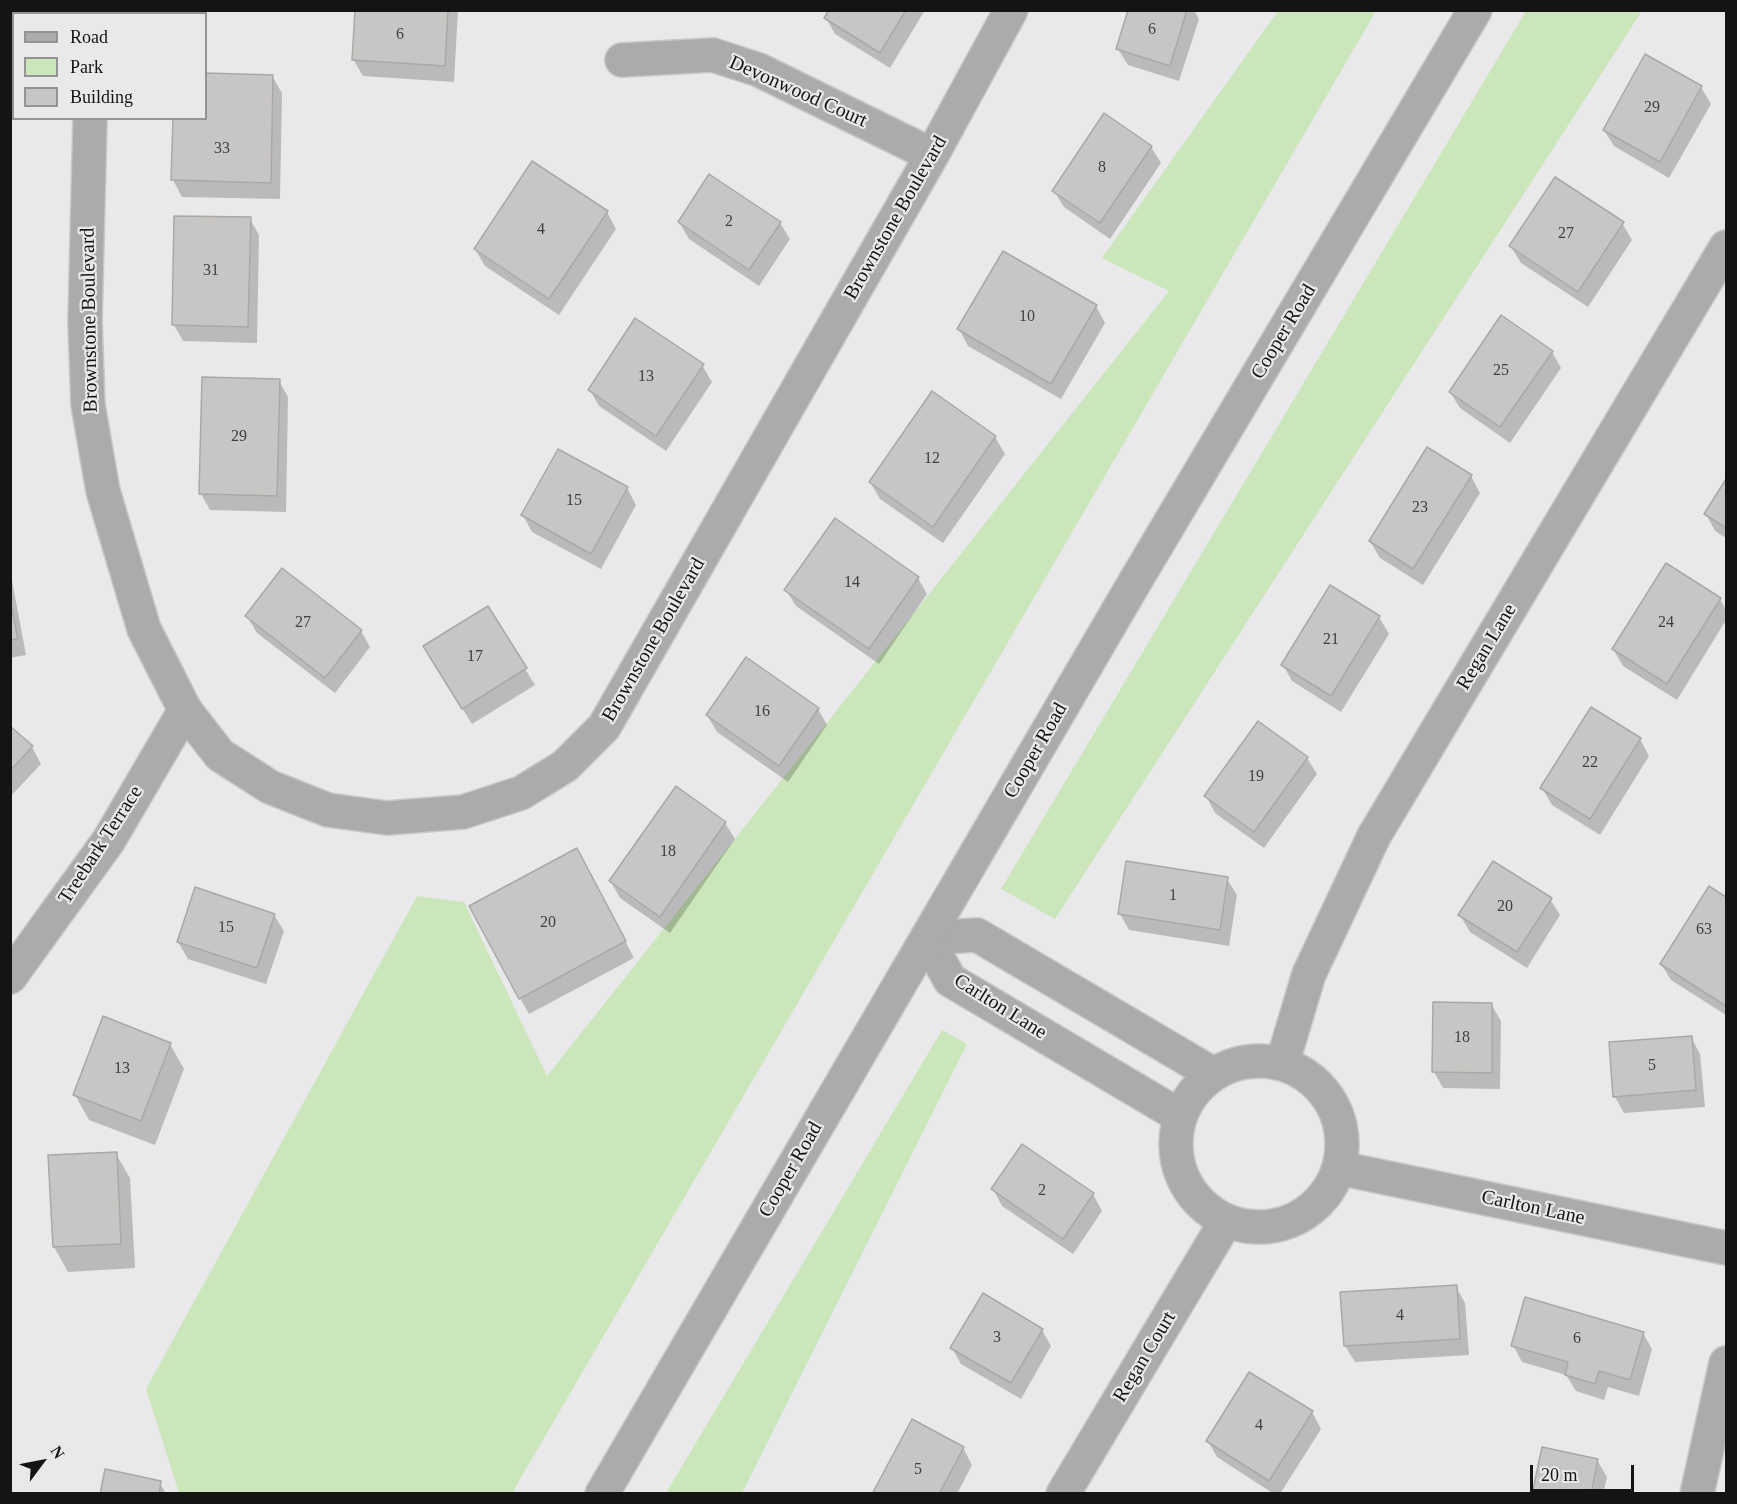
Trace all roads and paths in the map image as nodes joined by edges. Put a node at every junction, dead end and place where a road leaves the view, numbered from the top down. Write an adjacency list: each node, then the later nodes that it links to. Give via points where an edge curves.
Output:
1 (1011, 10): 5 (street, Brownstone Boulevard)
2 (1475, 10): 8 (street, Cooper Road)
3 (621, 60): 5 (street, Devonwood Court, via 713,55 759,70)
4 (90, 120): 7 (street, Brownstone Boulevard, via 85,322 88,405 103,491 144,629)
5 (933, 154): 7 (street, Brownstone Boulevard, via 604,727 565,766 521,794 463,812 387,818 328,810 270,787 220,755)
6 (1726, 247): 10 (street, Regan Lane, via 1374,836 1309,974)
7 (185, 710): 9 (street, Treebark Terrace, via 109,840)
8 (927, 938): 11 (street, via 977,935); 12 (street, Carlton Lane, via 950,980); 18 (street, Cooper Road)
9 (10, 977)
10 (1282, 1064): 11 (street, via 1246,1061); 13 (street, via 1308,1076 1329,1097 1342,1139)
11 (1213, 1074): 12 (street, via 1199,1085)
12 (1180, 1116): 14 (street, via 1175,1152 1186,1185 1210,1213)
13 (1339, 1168): 14 (street, via 1329,1190 1314,1207 1294,1220 1272,1227 1248,1228); 15 (street, Carlton Lane)
14 (1226, 1221): 19 (street, Regan Court)
15 (1726, 1248)
16 (1726, 1363): 17 (street)
17 (1721, 1416): 20 (street)
18 (602, 1494)
19 (1063, 1494)
20 (1697, 1494)

